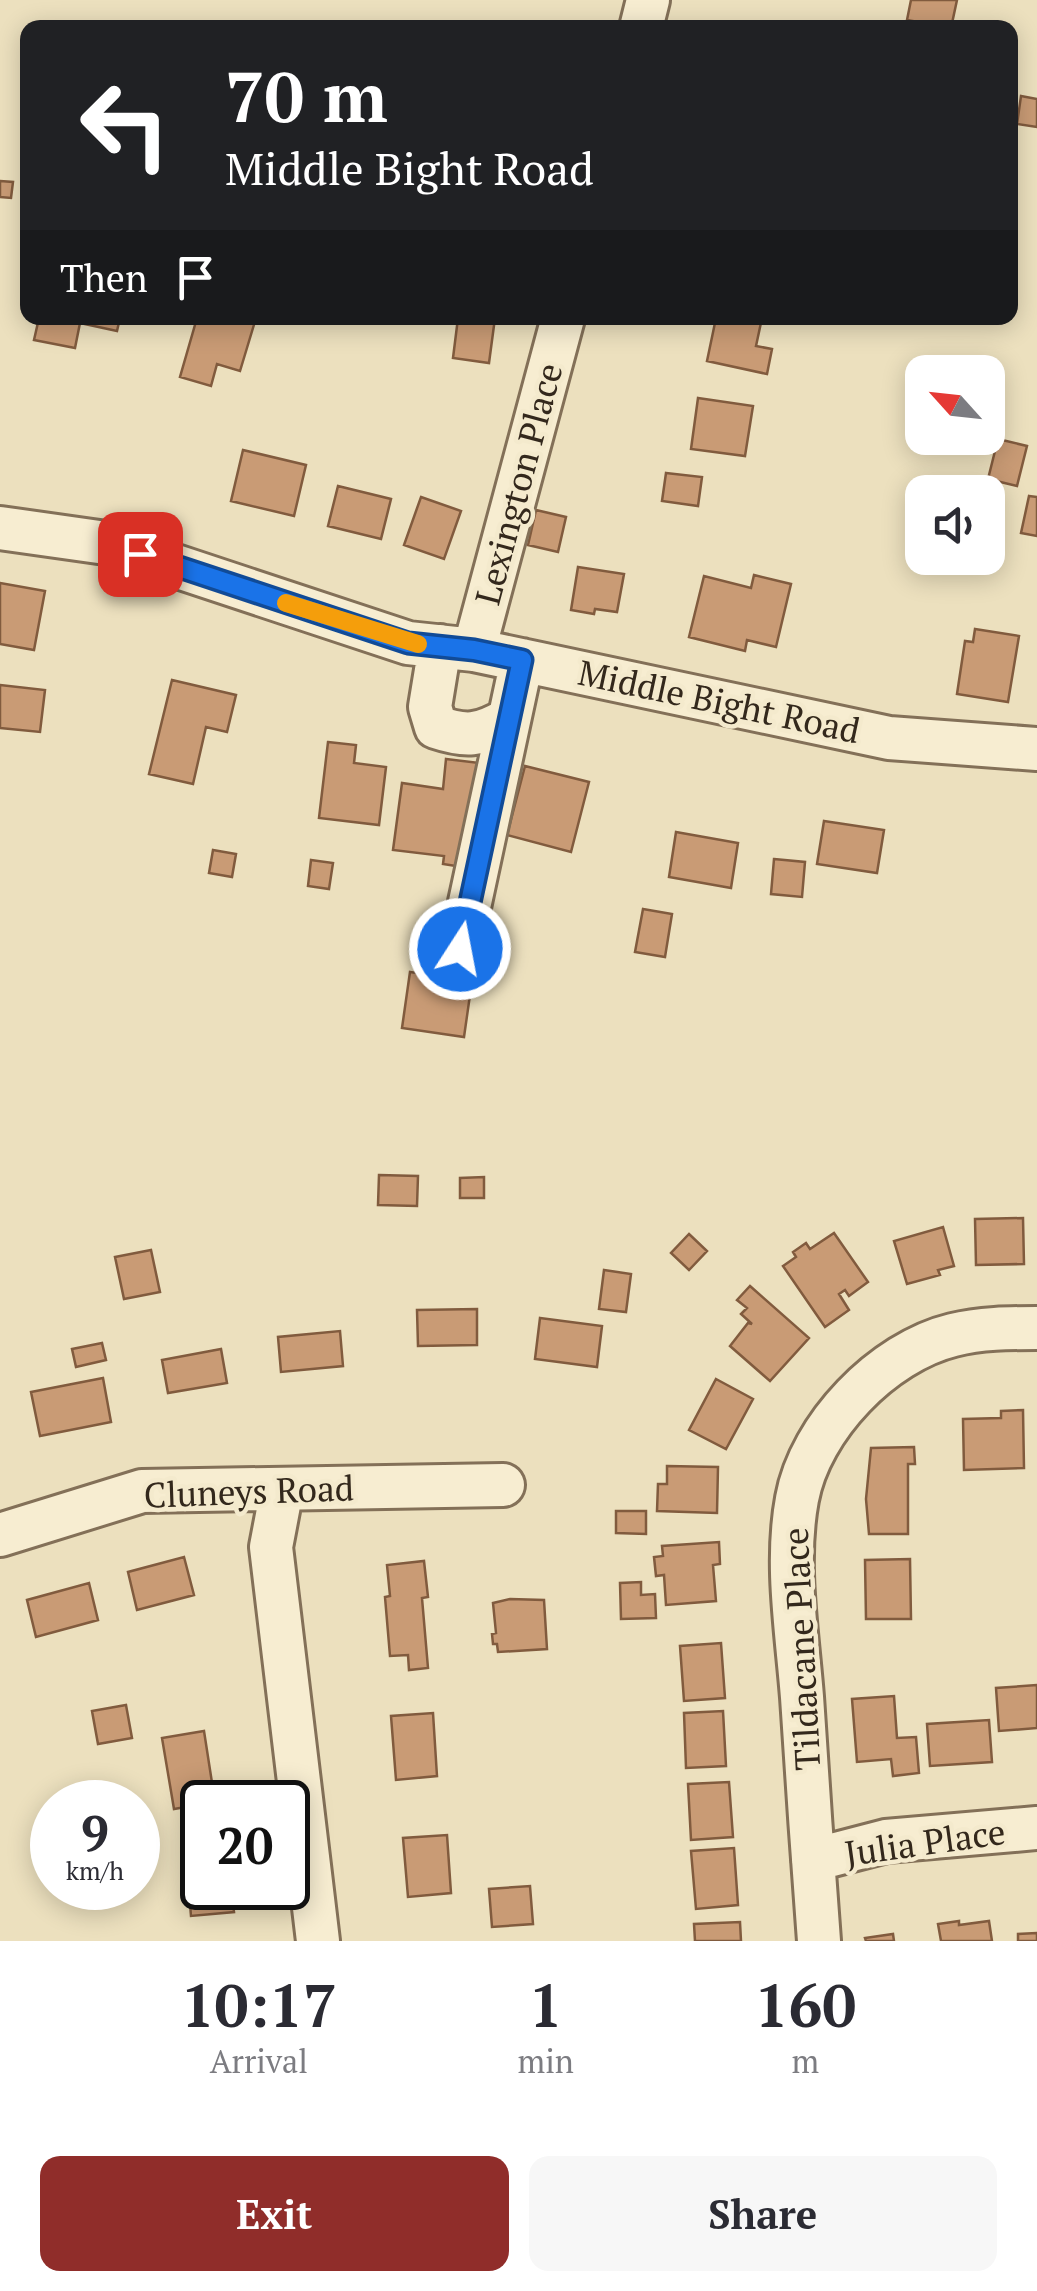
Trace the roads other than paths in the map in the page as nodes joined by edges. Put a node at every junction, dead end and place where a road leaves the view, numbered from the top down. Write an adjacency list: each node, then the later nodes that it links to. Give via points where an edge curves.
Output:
1 (561, 325): 3 (street, Lexington Place)
2 (0, 528): 3 (street, Middle Bight Road, via 106,544 408,643)
3 (457, 648): 4 (street, Middle Bight Road); 5 (street, Lexington Place, via 430,707 436,727 484,734)
4 (522, 660): 5 (street); 6 (street, Middle Bight Road, via 888,738)
5 (506, 720): 7 (street)
6 (1037, 749)
7 (460, 949)
8 (1037, 1328): 13 (street, Tildacane Place, via 952,1335 908,1355 850,1400 810,1458 793,1538)
9 (503, 1485): 10 (street, Cluneys Road)
10 (282, 1489): 11 (street, Cluneys Road, via 142,1491); 14 (street, via 271,1547)
11 (0, 1535)
12 (1037, 1828): 13 (street, Julia Place, via 886,1842)
13 (813, 1860): 15 (street, Tildacane Place)
14 (318, 1941)
15 (819, 1941)

